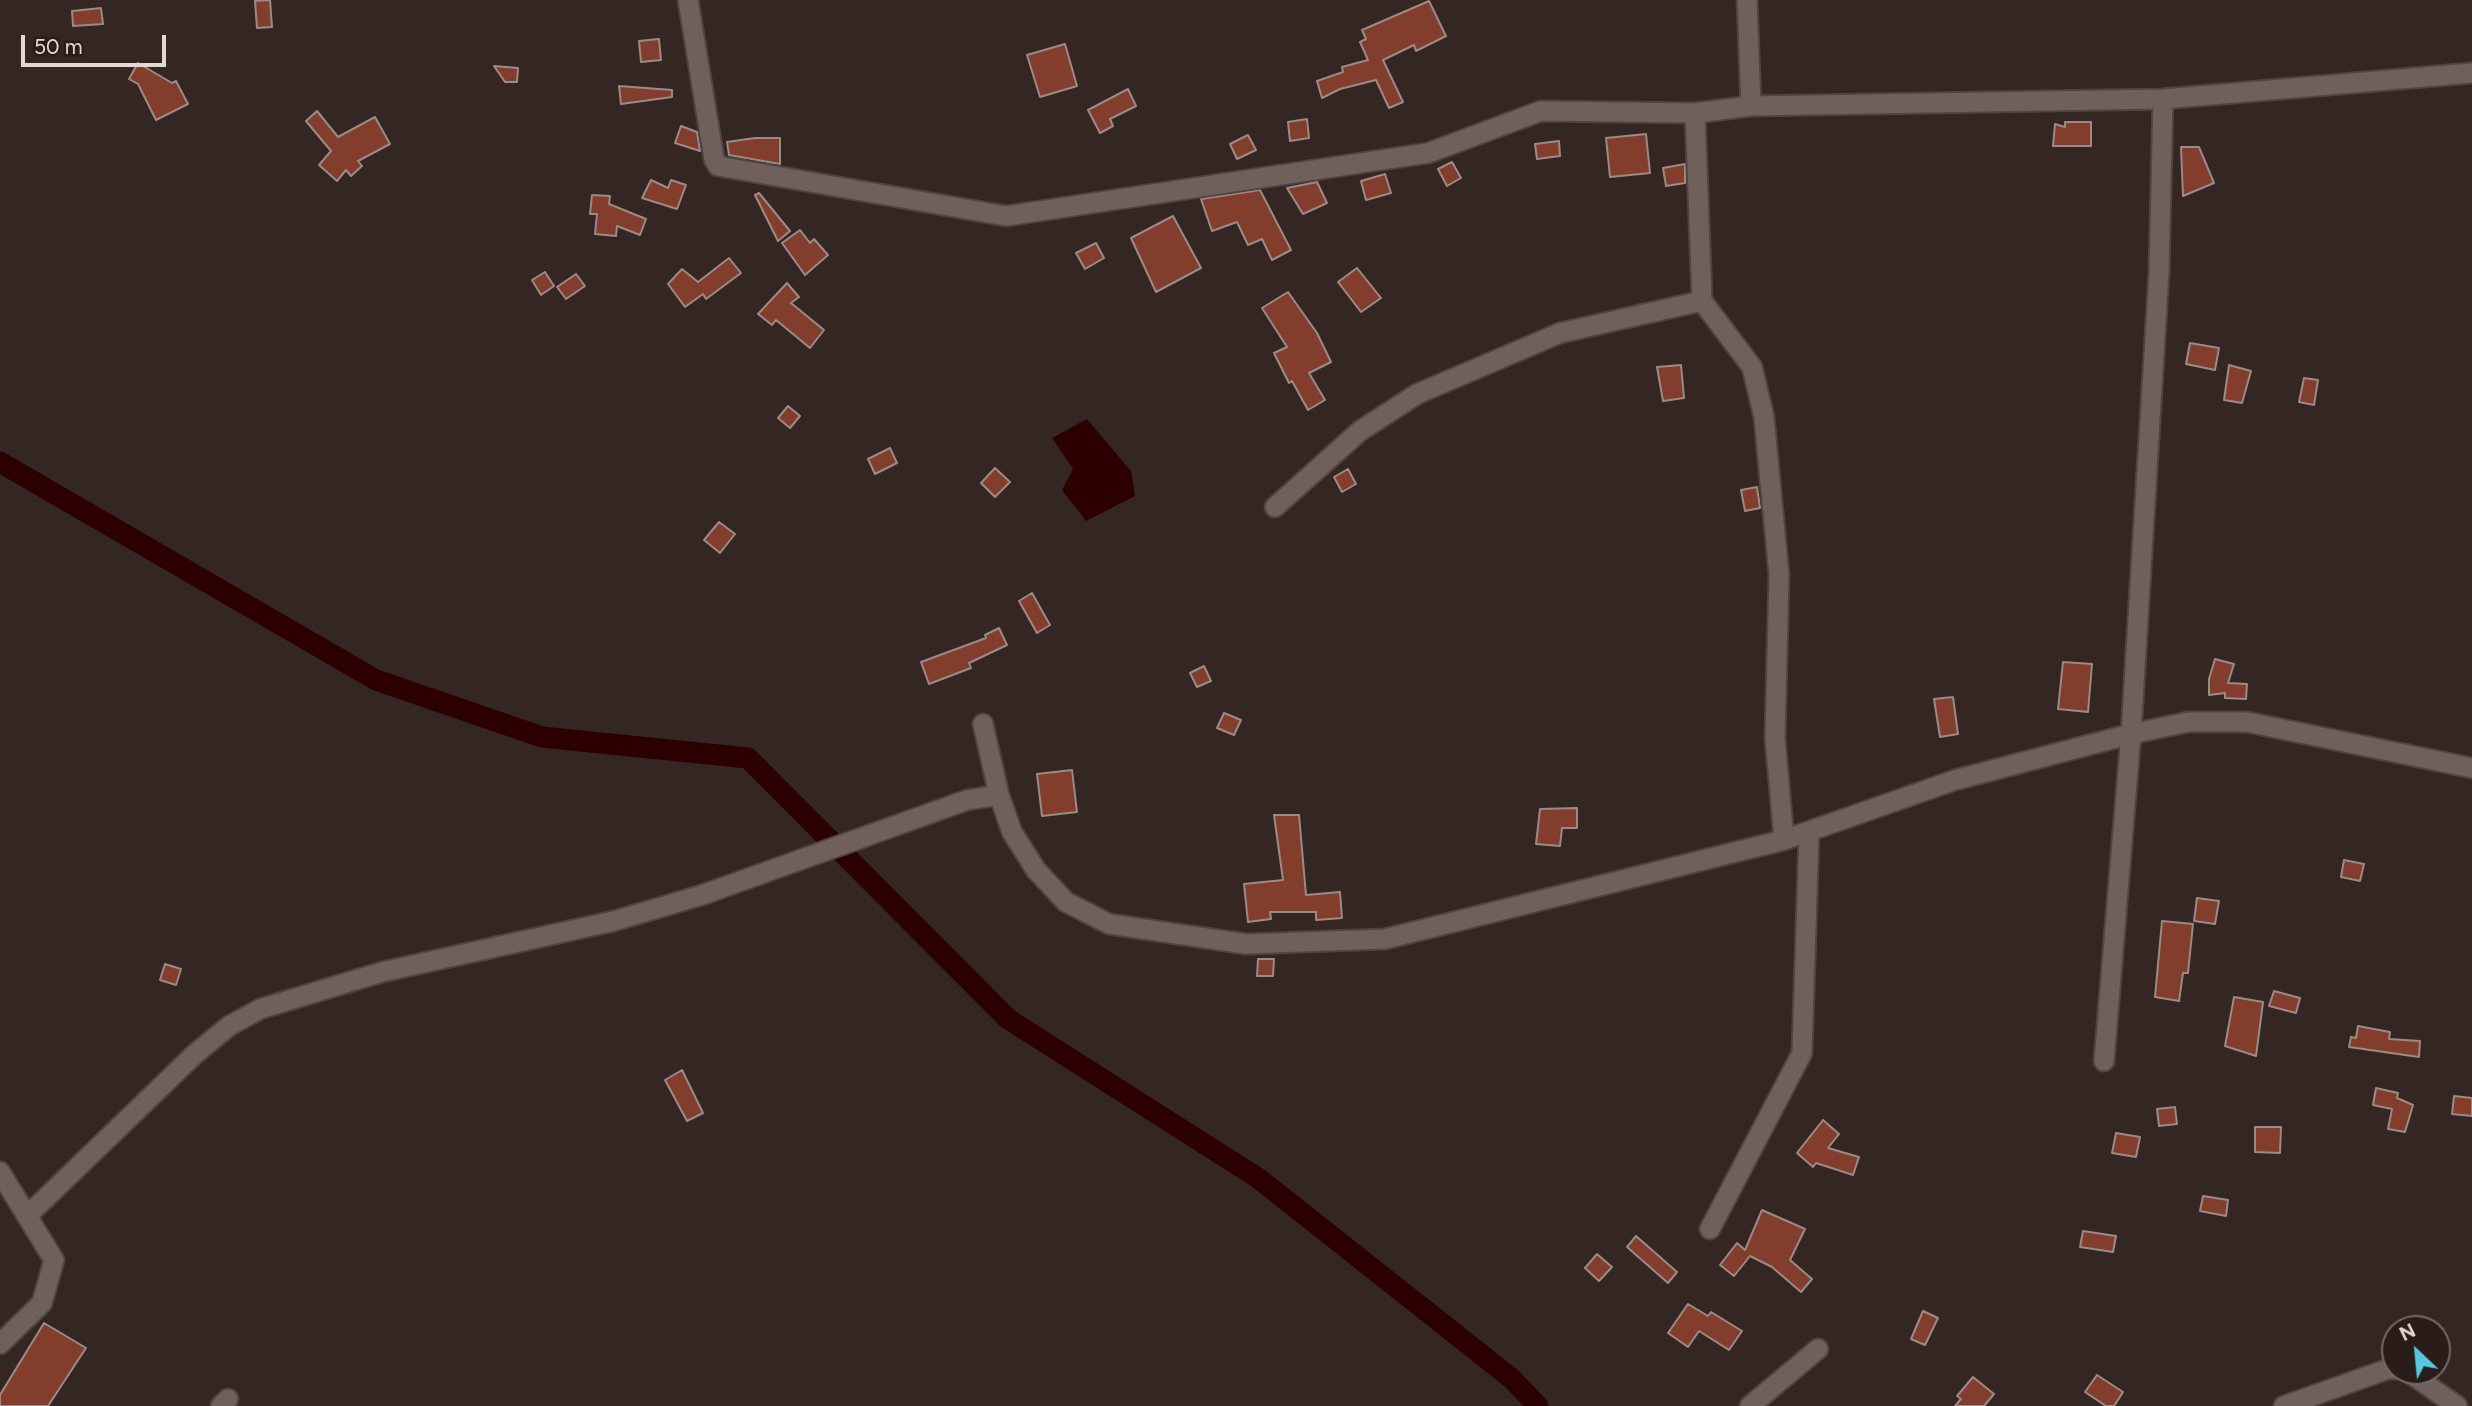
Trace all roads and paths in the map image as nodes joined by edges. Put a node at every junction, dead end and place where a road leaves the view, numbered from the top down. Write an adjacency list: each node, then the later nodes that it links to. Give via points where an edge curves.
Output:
1 (688, 0): 6 (street, via 718,166 1006,216 1428,153 1542,111)
2 (1747, 0): 5 (street)
3 (2472, 74): 4 (street)
4 (2163, 99): 5 (street); 10 (street, via 2159,272)
5 (1751, 106): 6 (street)
6 (1695, 113): 7 (street)
7 (1703, 301): 8 (street, via 1560,333 1417,394 1360,431); 14 (street, via 1752,367 1764,417 1779,575 1775,738)
8 (1275, 508)
9 (984, 724): 12 (street)
10 (2131, 734): 11 (street, via 2188,722 2247,722); 13 (street, via 1955,780); 15 (street)
11 (2472, 768)
12 (999, 794): 14 (street, via 1012,832 1036,870 1066,902 1109,924 1246,944 1385,939); 17 (street, via 967,800 702,895 614,921 382,972 260,1009 229,1026 195,1055)
13 (1809, 832): 14 (street); 18 (street, via 1802,1053)
14 (1784, 840)
15 (2104, 1061)
16 (0, 1172): 17 (street)
17 (27, 1216): 19 (street, via 54,1260 50,1282 42,1303)
18 (1710, 1229)
19 (0, 1345)
20 (1818, 1349): 23 (street)
21 (2381, 1371): 24 (street)
22 (2427, 1385): 25 (street)
23 (1750, 1406)
24 (2284, 1406)
25 (2457, 1406)

